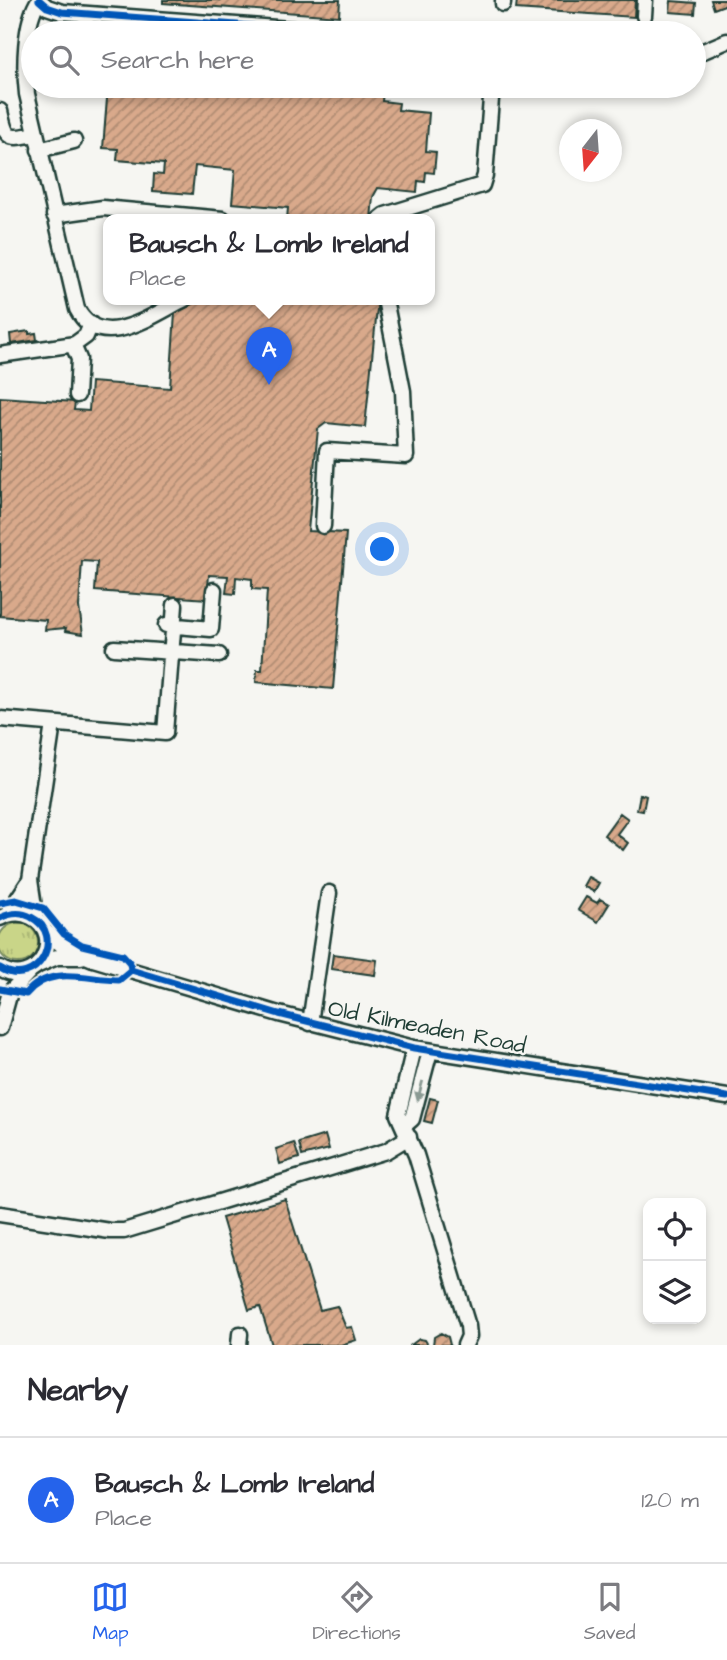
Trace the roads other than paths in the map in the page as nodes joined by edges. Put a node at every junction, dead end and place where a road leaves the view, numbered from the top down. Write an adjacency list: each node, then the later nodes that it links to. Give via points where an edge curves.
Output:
1 (39, 0): 3 (street, via 57,11); 5 (street)
2 (645, 0): 4 (street)
3 (86, 14): 6 (street); 7 (street)
4 (645, 16)
5 (30, 21)
6 (86, 21)
7 (181, 21)
8 (727, 41): 9 (street)
9 (706, 50)
10 (27, 98): 13 (street)
11 (491, 98): 17 (street, via 482,185)
12 (0, 111): 13 (street, via 8,136 15,139)
13 (35, 134): 15 (street)
14 (74, 141): 15 (street)
15 (39, 150): 18 (street)
16 (168, 214): 18 (street, via 103,208)
17 (388, 214)
18 (54, 215): 21 (street, via 77,309)
19 (173, 305): 21 (street, via 126,329)
20 (386, 305): 25 (street, via 402,391 406,456 327,451)
21 (91, 324): 22 (street, via 86,336)
22 (73, 345): 23 (street); 24 (street, via 79,359)
23 (0, 355)
24 (77, 395)
25 (323, 526)
26 (214, 590): 28 (street, via 211,629)
27 (175, 605): 28 (street)
28 (169, 626): 30 (street)
29 (114, 648): 30 (street)
30 (171, 652): 31 (street); 33 (street, via 165,733)
31 (219, 655)
32 (0, 719): 33 (street)
33 (53, 724): 34 (street)
34 (30, 880): 36 (street); 37 (street)
35 (329, 893): 43 (street)
36 (4, 916): 37 (street, via 23,914)
37 (41, 925): 38 (street, Old Kilmeaden Road, via 64,947); 39 (street, via 47,949)
38 (93, 959): 39 (street, Old Kilmeaden Road, via 57,957); 43 (street, Old Kilmeaden Road)
39 (36, 967): 40 (street, Old Kilmeaden Road, via 19,974); 42 (street, via 14,985)
40 (0, 968)
41 (0, 974): 42 (street, via 5,992)
42 (1, 1021)
43 (310, 1023): 44 (street, Old Kilmeaden Road)
44 (414, 1048): 45 (street, Old Kilmeaden Road); 47 (street, via 398,1115)
45 (430, 1051): 46 (street, Old Kilmeaden Road); 47 (street, one-way to 47)
46 (727, 1097)
47 (406, 1131): 48 (street, via 386,1150 131,1230 110,1231); 49 (street, via 468,1326)
48 (0, 1214)
49 (465, 1345)

